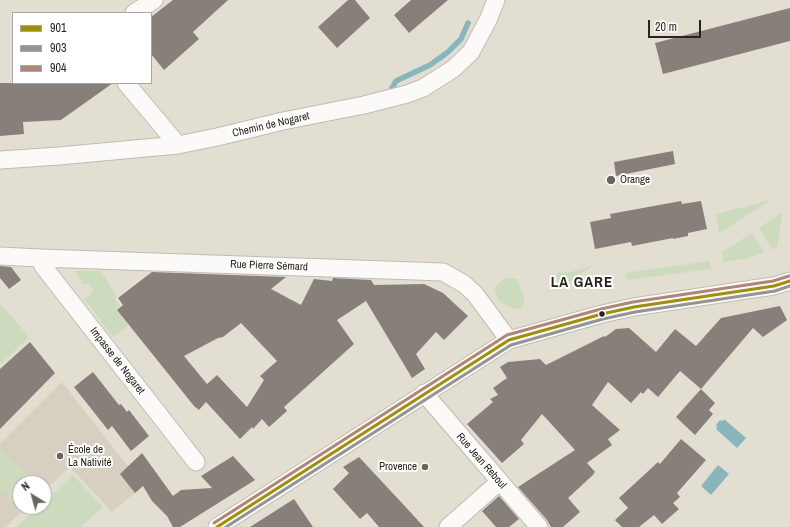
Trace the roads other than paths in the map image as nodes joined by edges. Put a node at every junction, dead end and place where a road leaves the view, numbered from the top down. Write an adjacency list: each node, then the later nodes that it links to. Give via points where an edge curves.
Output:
1 (154, 0): 3 (street)
2 (496, 0): 5 (street, Chemin de Nogaret, via 471,52 453,70 423,88 364,105)
3 (136, 12)
4 (127, 84): 5 (street)
5 (178, 145): 6 (street, Chemin de Nogaret)
6 (0, 160)
7 (0, 256): 8 (street, Rue Pierre Sémard)
8 (40, 258): 10 (street, Rue Pierre Sémard, via 443,272 464,284 475,294); 12 (street, Impasse de Nogaret, via 43,266)
9 (790, 281): 10 (street, via 774,286 628,308)
10 (509, 340): 11 (street)
11 (424, 394): 13 (street, Rue Jean Reboul); 14 (street)
12 (196, 462)
13 (499, 482): 15 (street); 16 (street, Rue Jean Reboul)
14 (217, 527)
15 (448, 527)
16 (540, 527)

